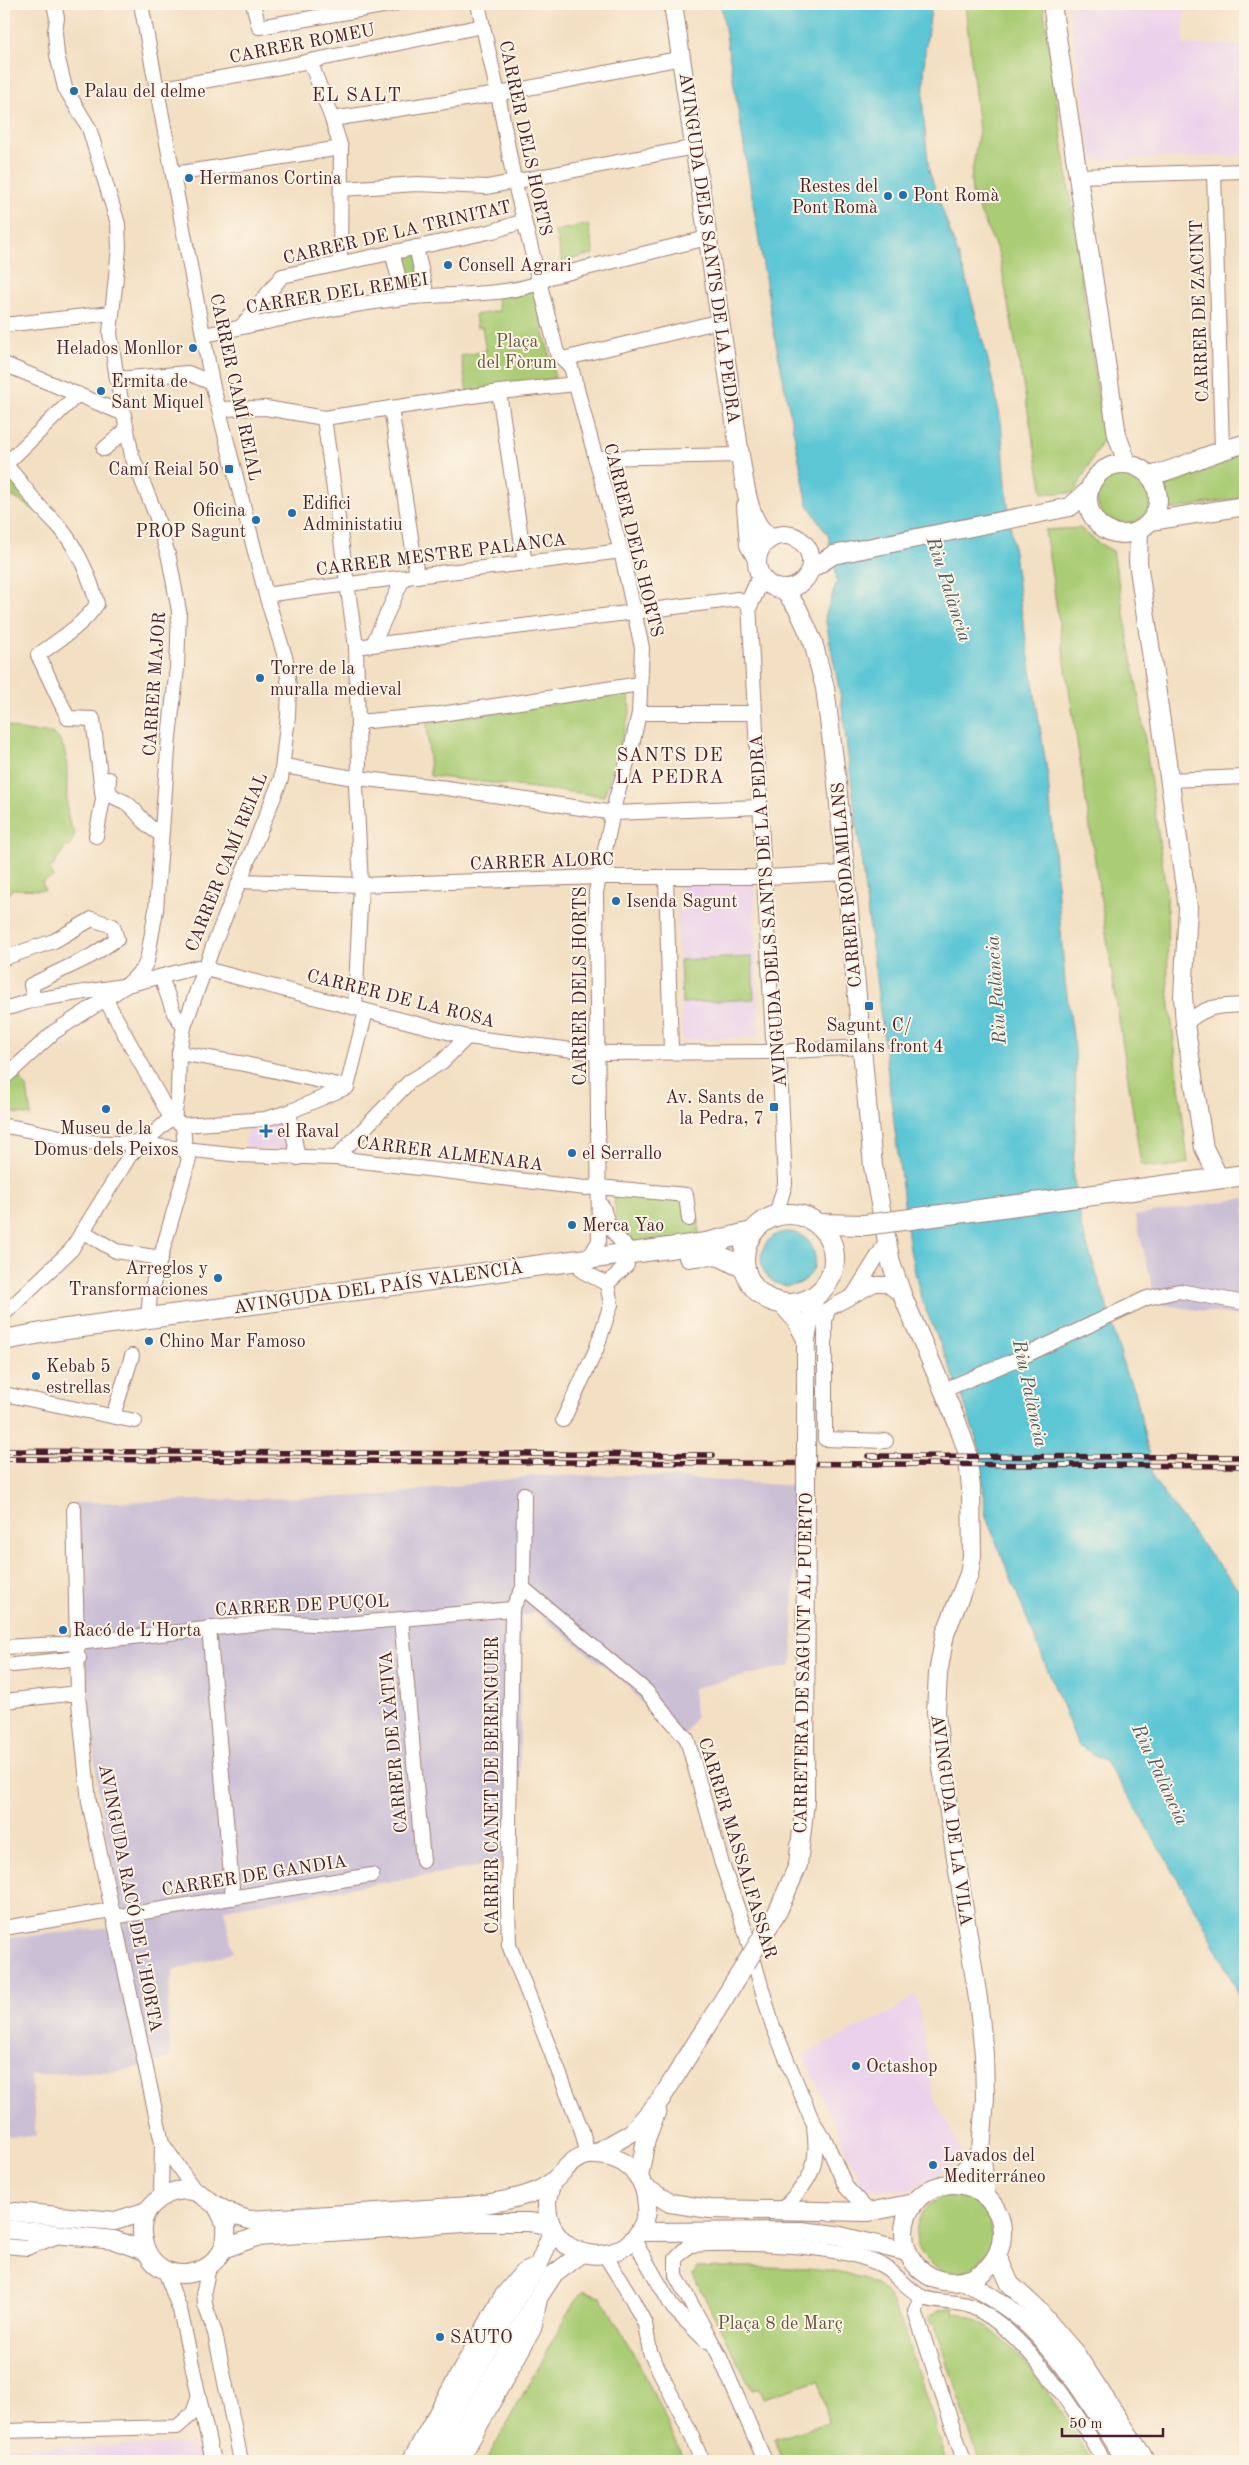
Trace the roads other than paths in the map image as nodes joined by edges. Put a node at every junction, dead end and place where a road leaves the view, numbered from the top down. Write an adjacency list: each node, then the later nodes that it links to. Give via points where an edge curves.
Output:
1 (54, 4): 31 (street, CARRER MAJOR, via 56,55 65,88 89,128 118,224 119,248)
2 (141, 4): 12 (street, CARRER CAMÍ REIAL)
3 (253, 4): 8 (street, via 258,26)
4 (394, 4): 8 (street)
5 (478, 4): 9 (street, CARRER DELS HORTS)
6 (673, 4): 10 (street, AVINGUDA DELS SANTS DE LA PEDRA)
7 (1052, 4): 20 (street)
8 (358, 7)
9 (483, 26): 11 (street, CARRER ROMEU); 13 (street, CARRER DELS HORTS)
10 (682, 58): 13 (street); 15 (street, AVINGUDA DELS SANTS DE LA PEDRA)
11 (310, 62): 12 (street, CARRER ROMEU); 14 (street)
12 (158, 89): 19 (street, CARRER CAMÍ REIAL)
13 (498, 94): 14 (street); 21 (street, CARRER DELS HORTS)
14 (332, 119): 16 (street)
15 (695, 147): 21 (street); 24 (street, AVINGUDA DELS SANTS DE LA PEDRA)
16 (341, 148): 19 (street); 22 (street)
17 (1245, 171): 18 (street)
18 (1214, 172): 20 (street); 51 (street, CARRER DE ZACINT)
19 (174, 174): 35 (street, CARRER CAMÍ REIAL)
20 (1077, 176): 48 (street)
21 (514, 180): 22 (street, via 487,186 417,184); 23 (street, CARRER DELS HORTS)
22 (342, 189): 27 (street)
23 (524, 221): 25 (street, CARRER DE LA TRINITAT); 28 (street, CARRER DELS HORTS)
24 (707, 238): 28 (street, CARRER DEL REMEI, via 550,277); 32 (street, AVINGUDA DELS SANTS DE LA PEDRA)
25 (416, 247): 26 (street, CARRER DE LA TRINITAT); 29 (street)
26 (392, 252): 27 (street, CARRER DE LA TRINITAT); 30 (street)
27 (340, 262): 34 (street, CARRER DE LA TRINITAT, via 282,276)
28 (540, 283): 29 (street, CARRER DEL REMEI, via 486,292); 36 (street, CARRER DELS HORTS, via 557,353)
29 (427, 296): 30 (street, CARRER DEL REMEI)
30 (404, 298): 34 (street, CARRER DEL REMEI)
31 (112, 313): 33 (street); 38 (street, CARRER MAJOR, via 110,332)
32 (721, 321): 36 (street); 52 (street, AVINGUDA DELS SANTS DE LA PEDRA)
33 (4, 325)
34 (242, 327): 35 (street, CARRER DEL REMEI)
35 (205, 335): 39 (street, CARRER CAMÍ REIAL)
36 (563, 359): 40 (street, CARRER DELS HORTS, via 572,367)
37 (4, 364): 42 (street)
38 (117, 379): 39 (street, via 188,373); 45 (street, CARRER MAJOR)
39 (212, 383): 44 (street, CARRER CAMÍ REIAL)
40 (576, 384): 41 (street); 53 (street, CARRER DELS HORTS)
41 (500, 392): 43 (street); 70 (street)
42 (78, 394): 45 (street); 85 (street, via 6,465 62,529 74,547 94,592 97,604 90,614 38,655 68,718 94,719)
43 (391, 408): 46 (street); 72 (street)
44 (219, 409): 46 (street, via 266,408); 76 (street, CARRER CAMÍ REIAL)
45 (122, 413): 47 (street, CARRER MAJOR)
46 (324, 418): 74 (street)
47 (126, 430): 50 (street); 92 (street, CARRER MAJOR, via 132,456 169,558 179,612 177,668)
48 (1117, 435): 54 (street); 55 (street)
49 (1245, 444): 51 (street)
50 (104, 449)
51 (1222, 449): 56 (street, via 1175,470)
52 (740, 455): 53 (street); 58 (street, AVINGUDA DELS SANTS DE LA PEDRA)
53 (595, 458): 66 (street, CARRER DELS HORTS)
54 (1127, 463): 55 (street); 56 (street)
55 (1108, 466): 57 (street, via 1096,476)
56 (1150, 476): 62 (street, via 1158,497 1156,510)
57 (1088, 491): 60 (street); 61 (street)
58 (747, 492): 64 (street, via 754,519); 68 (street, via 749,545)
59 (1245, 506): 62 (street)
60 (1070, 507): 61 (street); 67 (street)
61 (1092, 516): 63 (street, via 1100,526)
62 (1145, 526): 63 (street, via 1128,534); 69 (street)
63 (1116, 534): 69 (street)
64 (772, 537): 65 (street, via 792,536); 68 (street, via 762,546)
65 (807, 547): 67 (street); 71 (street)
66 (621, 551): 70 (street, CARRER MESTRE PALANCA); 78 (street, CARRER DELS HORTS)
67 (832, 555): 71 (street)
68 (757, 559): 73 (street)
69 (1138, 562): 89 (street)
70 (525, 564): 72 (street, CARRER MESTRE PALANCA)
71 (811, 569): 75 (street, via 803,582)
72 (410, 577): 74 (street, CARRER MESTRE PALANCA); 79 (street)
73 (761, 578): 75 (street, via 767,584); 77 (street, AVINGUDA DELS SANTS DE LA PEDRA)
74 (347, 583): 76 (street, CARRER MESTRE PALANCA); 80 (street)
75 (790, 588): 94 (street, CARRER RODAMILANS, via 813,642 825,688)
76 (266, 595): 86 (street, CARRER CAMÍ REIAL, via 286,660 289,687)
77 (748, 604): 78 (street, via 738,599); 83 (street, AVINGUDA DELS SANTS DE LA PEDRA)
78 (636, 611): 79 (street); 81 (street, CARRER DELS HORTS, via 642,648)
79 (373, 644): 80 (street)
80 (356, 647): 84 (street)
81 (640, 684): 82 (street, CARRER DELS HORTS); 84 (street, via 434,715)
82 (639, 713): 83 (street); 91 (street, CARRER DELS HORTS)
83 (754, 713): 90 (street, AVINGUDA DELS SANTS DE LA PEDRA)
84 (358, 722): 88 (street)
85 (98, 758): 92 (street, via 109,772 109,790 113,797 127,803 142,822); 93 (street, via 103,799)
86 (284, 766): 88 (street); 98 (street, CARRER CAMÍ REIAL)
87 (1245, 777): 89 (street)
88 (357, 778): 91 (street); 99 (street)
89 (1169, 780): 109 (street, via 1188,908 1183,996)
90 (760, 806): 91 (street); 96 (street, AVINGUDA DELS SANTS DE LA PEDRA)
91 (614, 813): 95 (street, CARRER DELS HORTS)
92 (161, 834): 103 (street, CARRER MAJOR, via 156,910 147,961)
93 (96, 836)
94 (845, 874): 96 (street, CARRER ALORC); 112 (street, CARRER RODAMILANS)
95 (599, 877): 97 (street, CARRER ALORC); 99 (street, CARRER ALORC); 114 (street, CARRER DELS HORTS, via 596,892)
96 (766, 877): 97 (street, CARRER ALORC); 115 (street, AVINGUDA DELS SANTS DE LA PEDRA)
97 (666, 878): 113 (street)
98 (240, 881): 99 (street, CARRER ALORC); 101 (street, CARRER CAMÍ REIAL)
99 (361, 885): 108 (street)
100 (4, 958): 104 (street, via 54,941 92,919 113,926 117,939 91,956 31,985)
101 (204, 970): 102 (street, CARRER DE LA ROSA, via 198,967); 108 (street, CARRER DE LA ROSA); 110 (street, CARRER CAMÍ REIAL)
102 (161, 977): 103 (street, CARRER DE LA ROSA); 110 (street, via 174,1014)
103 (127, 985): 104 (street, CARRER DE LA ROSA); 105 (street)
104 (34, 1000): 107 (street, CARRER DE LA ROSA)
105 (106, 1000): 117 (street, via 54,1032); 120 (street)
106 (1245, 1005): 109 (street, via 1200,1011)
107 (4, 1008)
108 (360, 1009): 111 (street, CARRER DE LA ROSA); 118 (street)
109 (1185, 1024): 123 (street)
110 (184, 1027): 116 (street, CARRER CAMÍ REIAL)
111 (467, 1037): 114 (street, CARRER DE LA ROSA); 126 (street, via 442,1062 409,1082)
112 (861, 1047): 115 (street, CARRER DE LA ROSA); 137 (street, CARRER RODAMILANS, via 873,1166)
113 (671, 1051): 114 (street, CARRER DE LA ROSA); 115 (street, CARRER DE LA ROSA)
114 (597, 1052): 130 (street, CARRER DELS HORTS)
115 (776, 1052): 131 (street, AVINGUDA DELS SANTS DE LA PEDRA, via 780,1068 785,1184)
116 (179, 1053): 118 (street); 120 (street, CARRER CAMÍ REIAL)
117 (4, 1078)
118 (347, 1086): 119 (street)
119 (289, 1112): 120 (street, via 242,1122); 125 (street)
120 (176, 1120): 122 (street, via 159,1126); 124 (street)
121 (4, 1126): 122 (street, via 87,1142 121,1144)
122 (147, 1141): 124 (street, CARRER ALMENARA, via 155,1146); 135 (street, via 130,1155)
123 (1204, 1148): 128 (street); 129 (street)
124 (185, 1149): 125 (street, CARRER ALMENARA); 139 (street, via 189,1159)
125 (298, 1158): 126 (street, CARRER ALMENARA)
126 (336, 1158): 130 (street, CARRER ALMENARA, via 585,1188)
127 (1245, 1175): 128 (main road)
128 (1219, 1178): 129 (main road)
129 (1198, 1181): 134 (main road, bridge)
130 (599, 1186): 132 (street, CARRER ALMENARA, via 686,1195); 140 (street, CARRER DELS HORTS, via 605,1216); 141 (street, CARRER DELS HORTS, via 598,1241)
131 (776, 1215): 133 (main road, via 799,1215); 136 (main road)
132 (689, 1219)
133 (818, 1224): 134 (main road); 138 (main road, via 828,1234)
134 (865, 1225): 138 (main road, via 851,1235)
135 (82, 1231): 139 (street, via 116,1251); 149 (street, via 70,1250)
136 (752, 1232): 140 (main road, AVINGUDA DEL PAÍS VALENCIÀ); 142 (main road, via 744,1248)
137 (887, 1241): 145 (street); 146 (street, AVINGUDA DE LA VILA)
138 (834, 1256): 144 (main road, via 830,1279)
139 (161, 1258): 150 (street, via 150,1294)
140 (630, 1259): 141 (main road, AVINGUDA DEL PAÍS VALENCIÀ); 142 (main road, AVINGUDA DEL PAÍS VALENCIÀ, via 706,1254 720,1256); 143 (street)
141 (586, 1265): 143 (street); 150 (main road, AVINGUDA DEL PAÍS VALENCIÀ); 153 (main road, AVINGUDA DEL PAÍS VALENCIÀ)
142 (744, 1267): 148 (main road, via 757,1291 767,1300)
143 (607, 1284): 158 (street, via 612,1304 596,1350)
144 (815, 1296): 148 (main road, via 799,1303); 151 (street, CARRETERA DE SAGUNT AL PUERTO)
145 (853, 1296): 146 (street, via 875,1284 886,1284); 160 (street, via 828,1310 825,1320 825,1439)
146 (903, 1297): 155 (street, AVINGUDA DE LA VILA)
147 (1245, 1303): 155 (street, via 1179,1291 1147,1298)
148 (782, 1304): 151 (street, CARRETERA DE SAGUNT AL PUERTO)
149 (4, 1314)
150 (148, 1318): 152 (main road, AVINGUDA DEL PAÍS VALENCIÀ)
151 (806, 1339): 179 (street, CARRETERA DE SAGUNT AL PUERTO, bridge, via 805,1802 798,1864 778,1911)
152 (4, 1340)
153 (4, 1351)
154 (132, 1356): 157 (street)
155 (944, 1390): 182 (street, AVINGUDA DE LA VILA, via 966,1451 973,1536 969,1574 945,1634 936,1712 984,2054)
156 (4, 1394): 157 (street)
157 (113, 1416): 159 (street)
158 (563, 1420)
159 (135, 1421)
160 (886, 1441)
161 (524, 1494): 163 (street, CARRER CANET DE BERENGUER)
162 (74, 1508): 167 (street, AVINGUDA RACÓ DE L'HORTA)
163 (523, 1588): 164 (street, CARRER CANET DE BERENGUER); 180 (street, CARRER MASSALFASSAR, via 646,1691 687,1739 772,2024)
164 (512, 1609): 165 (street, CARRER DE PUÇOL); 183 (street, CARRER CANET DE BERENGUER, via 509,1945)
165 (401, 1619): 166 (street, CARRER DE PUÇOL, via 335,1625 270,1622); 174 (street, CARRER DE XÀTIVA)
166 (209, 1628): 167 (street, CARRER DE PUÇOL); 176 (street)
167 (77, 1643): 169 (street, CARRER DE PUÇOL); 170 (street, AVINGUDA RACÓ DE L'HORTA)
168 (4, 1647): 169 (street, CARRER DE PUÇOL)
169 (22, 1648): 171 (street)
170 (79, 1658): 171 (street); 172 (street, AVINGUDA RACÓ DE L'HORTA)
171 (8, 1668)
172 (78, 1693): 173 (street); 177 (street, AVINGUDA RACÓ DE L'HORTA, via 89,1802)
173 (4, 1701)
174 (423, 1861)
175 (372, 1875): 176 (street, CARRER DE GANDIA)
176 (233, 1898): 177 (street, CARRER DE GANDIA)
177 (112, 1913): 178 (street, CARRER DE GANDIA); 181 (street, AVINGUDA RACÓ DE L'HORTA)
178 (4, 1928)
179 (661, 2099): 183 (street, CARRETERA DE SAGUNT AL PUERTO, via 631,2133); 185 (street, CARRETERA DE SAGUNT AL PUERTO, via 646,2139)
180 (812, 2120): 193 (street, CARRER MASSALFASSAR, via 816,2161 803,2188); 195 (street, CARRER MASSALFASSAR, via 825,2140 846,2187)
181 (162, 2144): 187 (street, AVINGUDA RACÓ DE L'HORTA); 188 (street, AVINGUDA RACÓ DE L'HORTA)
182 (981, 2150): 186 (street); 189 (street, AVINGUDA DE LA VILA)
183 (591, 2155): 184 (street, via 567,2164); 185 (street, via 611,2156 627,2164)
184 (552, 2182): 191 (street, via 527,2195 475,2206 250,2220); 196 (street, via 547,2204)
185 (642, 2182): 193 (street, via 670,2203 710,2209); 199 (street, via 648,2210)
186 (950, 2184): 189 (street, via 970,2187); 190 (street, via 930,2190)
187 (194, 2191): 188 (street, via 178,2190); 191 (street)
188 (161, 2196): 192 (street)
189 (986, 2197): 206 (street, via 993,2204 1001,2223)
190 (914, 2203): 195 (street); 203 (street, via 904,2227)
191 (217, 2206): 201 (street, via 226,2227)
192 (147, 2210): 194 (street, via 115,2221); 202 (street, via 141,2230)
193 (781, 2210): 195 (street)
194 (4, 2211)
195 (869, 2212)
196 (552, 2228): 201 (street, via 528,2222 479,2222 256,2237); 204 (street, via 566,2244); 207 (street)
197 (4, 2229): 198 (street)
198 (58, 2236): 200 (street, via 27,2248); 202 (street, via 114,2240)
199 (637, 2236): 203 (street, via 801,2231 836,2235); 205 (street, via 620,2250); 213 (street, via 673,2308)
200 (4, 2246)
201 (223, 2249): 208 (street)
202 (145, 2251): 209 (street)
203 (907, 2252): 210 (street, via 930,2276 942,2281)
204 (582, 2253): 205 (street); 211 (street, via 553,2275)
205 (605, 2255): 222 (street, via 644,2324 650,2352)
206 (997, 2255): 210 (street, via 984,2271); 227 (street, via 1010,2284 1037,2309 1075,2353)
207 (539, 2264): 218 (street, via 521,2272 501,2296); 219 (street, via 517,2297)
208 (209, 2267): 209 (street, via 186,2275); 217 (street, via 204,2290 205,2305 215,2333)
209 (165, 2271): 214 (street, via 180,2310)
210 (965, 2281): 226 (street, via 995,2298 1023,2320 1058,2360)
211 (542, 2292): 220 (street); 221 (street, via 534,2329)
212 (922, 2297): 213 (street, via 885,2267 869,2259 800,2247 689,2245 676,2258 676,2276); 224 (street, via 916,2311); 225 (street, via 968,2305 1011,2334 1046,2372)
213 (718, 2355): 223 (street)
214 (199, 2396): 215 (street, via 193,2413 177,2427); 216 (street)
215 (4, 2431)
216 (213, 2461)
217 (241, 2461)
218 (409, 2461)
219 (426, 2461)
220 (446, 2461)
221 (461, 2461)
222 (702, 2461)
223 (766, 2461)
224 (964, 2461)
225 (1104, 2461)
226 (1126, 2461)
227 (1146, 2461)

